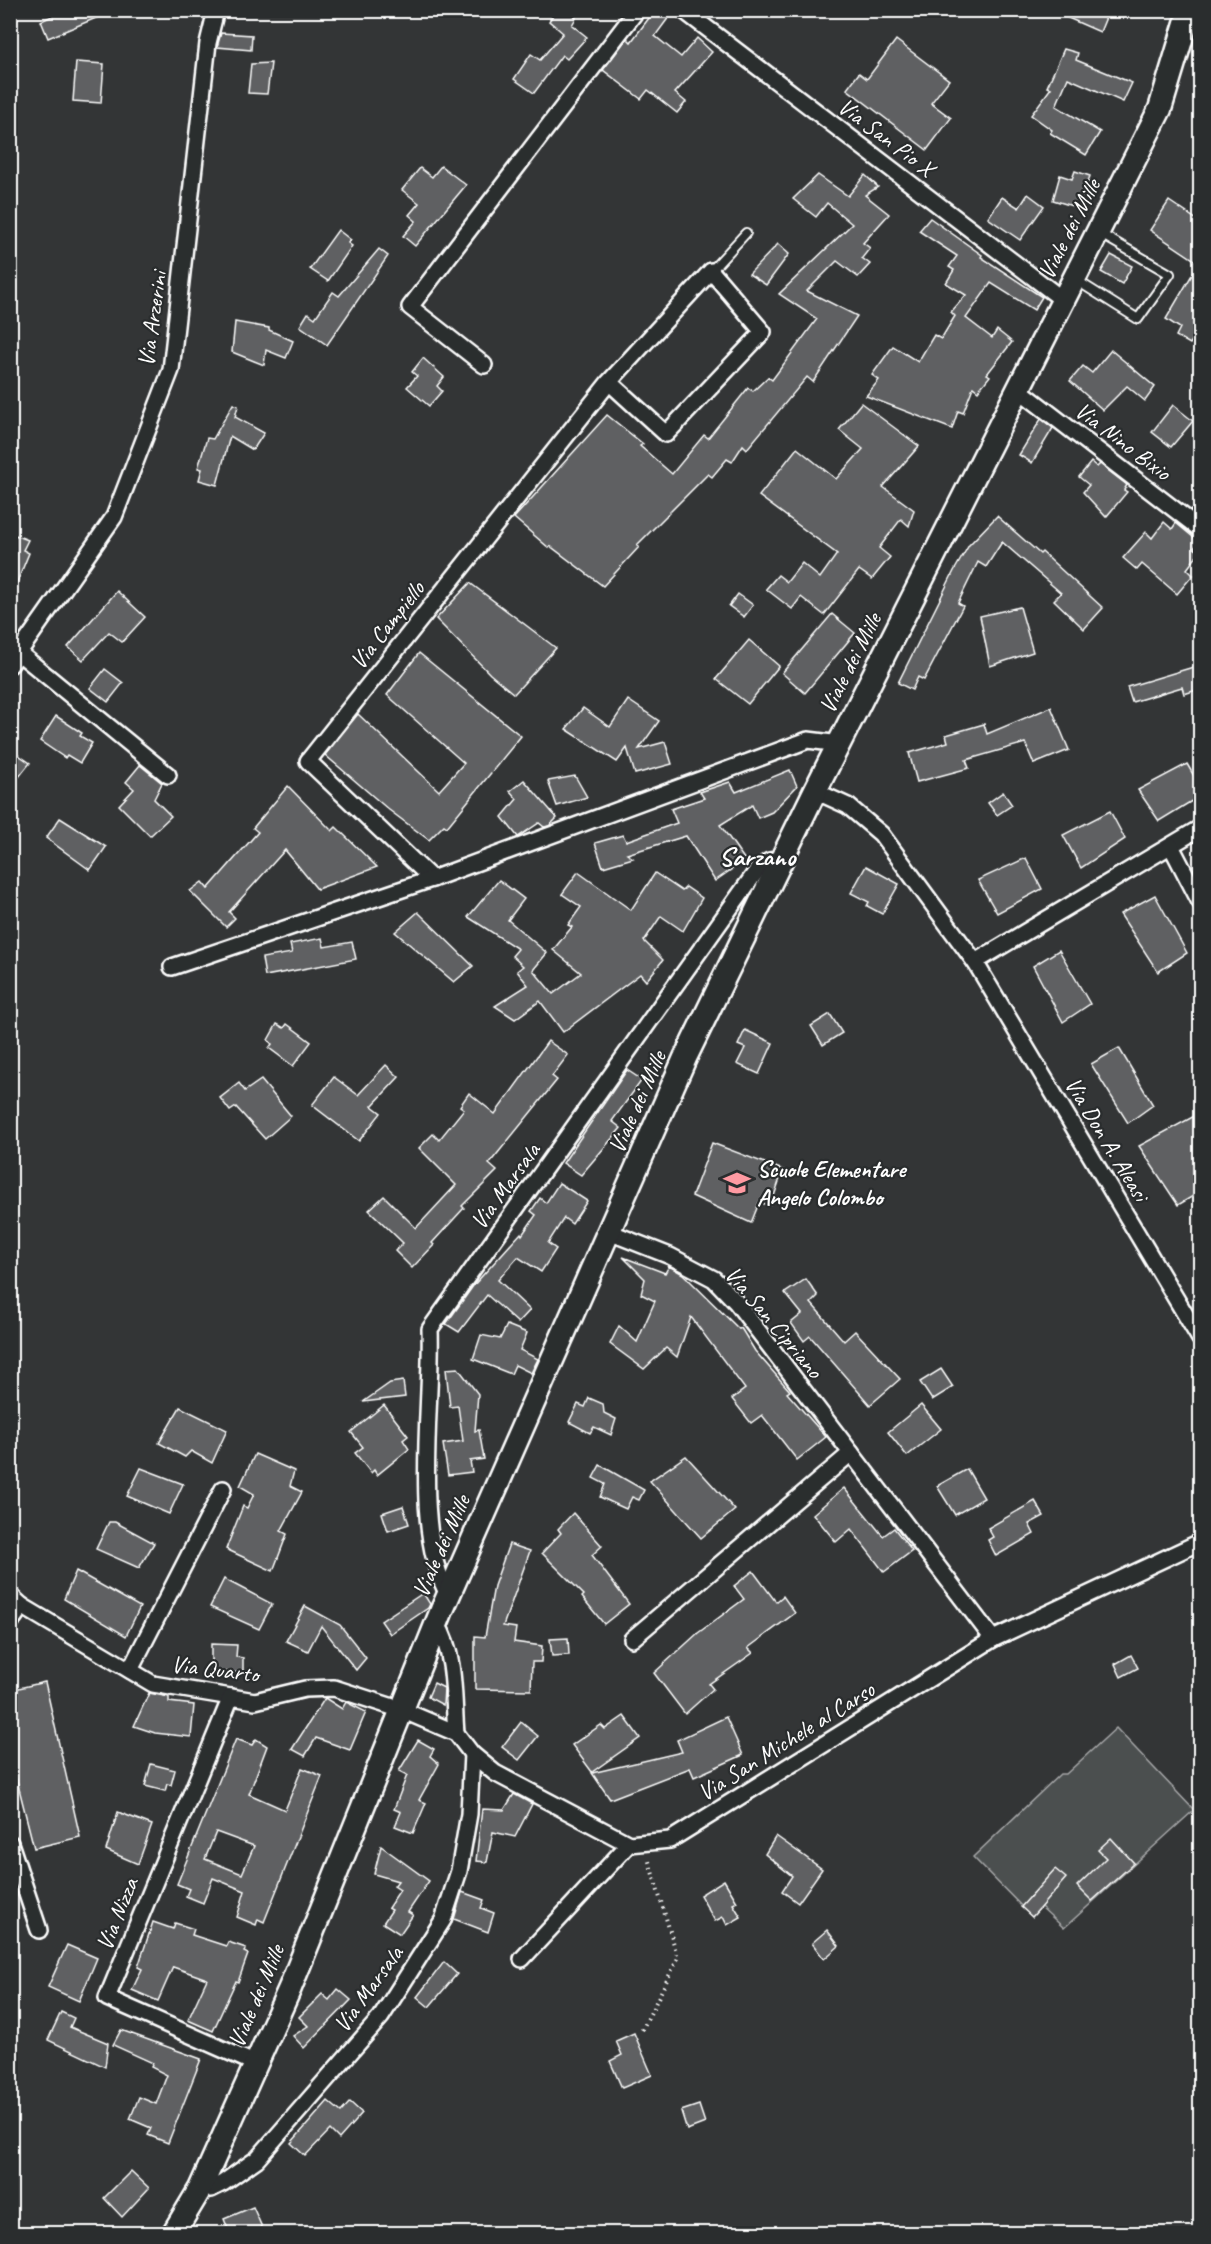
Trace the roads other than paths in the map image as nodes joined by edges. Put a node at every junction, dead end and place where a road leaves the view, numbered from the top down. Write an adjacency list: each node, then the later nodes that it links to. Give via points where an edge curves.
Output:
1 (216, 10): 14 (street, Via Arzerini, via 208,43 171,370 114,517)
2 (637, 10): 10 (street, via 410,307)
3 (683, 10): 9 (street, Via San Pio X)
4 (1190, 10): 5 (main road, Viale dei Mille, via 1160,109)
5 (1098, 232): 8 (main road, Viale dei Mille); 8 (lane, via 1170,274 1138,319)
6 (746, 233): 7 (lane)
7 (711, 271): 11 (street, Via Campiello); 11 (street, via 763,332 666,434)
8 (1074, 279): 9 (main road, Viale dei Mille)
9 (1063, 300): 12 (main road, Viale dei Mille)
10 (484, 365)
11 (609, 382): 21 (street, Via Campiello, via 308,761)
12 (1018, 389): 13 (street, Via Nino Bixio); 15 (main road, Viale dei Mille)
13 (1200, 529)
14 (15, 659): 16 (street)
15 (840, 744): 17 (main road, Viale dei Mille); 21 (street, via 808,740)
16 (168, 775)
17 (814, 791): 20 (main road, Viale dei Mille); 23 (street, Via Don A. Aleasi, via 848,806 881,834)
18 (1200, 828): 19 (street)
19 (1171, 846): 22 (street); 23 (street)
20 (781, 859): 25 (main road, Viale dei Mille, via 685,1058); 30 (street, Via Marsala, via 758,869 430,1329 432,1372 426,1495 434,1563)
21 (432, 879): 24 (street)
22 (1200, 902)
23 (975, 962): 26 (street, Via Don A. Aleasi)
24 (172, 967)
25 (609, 1232): 27 (street, Via San Cipriano, via 670,1256 714,1279 736,1302); 30 (main road, Viale dei Mille)
26 (1200, 1339)
27 (851, 1453): 34 (street); 35 (street, Via San Cipriano)
28 (223, 1489): 36 (street, Via Quarto)
29 (1200, 1542): 35 (street, Via San Michele al Carso)
30 (449, 1596): 33 (main road, Viale dei Mille)
31 (16, 1600): 32 (street, Via Quarto); 36 (street, Via Quarto)
32 (10, 1623)
33 (437, 1624): 38 (main road, Viale dei Mille); 39 (street, via 446,1638 450,1659)
34 (632, 1639)
35 (993, 1640): 42 (street, Via San Michele al Carso, via 670,1840)
36 (130, 1670): 37 (street, Via Quarto, via 153,1684)
37 (231, 1697): 38 (street, Via Quarto, via 255,1701 305,1689 334,1688); 45 (street, Via Nizza, via 107,1998)
38 (402, 1710): 39 (street); 45 (main road, Viale dei Mille)
39 (456, 1733): 40 (street)
40 (472, 1754): 42 (street, via 495,1773); 46 (street, Via Marsala, via 469,1814 459,1871 443,1920 381,2017 257,2159 212,2189)
41 (10, 1843): 43 (street)
42 (636, 1844): 44 (street)
43 (39, 1930)
44 (522, 1959)
45 (256, 2064): 46 (main road, Viale dei Mille)
46 (200, 2189): 47 (main road, Viale dei Mille)
47 (173, 2234)

